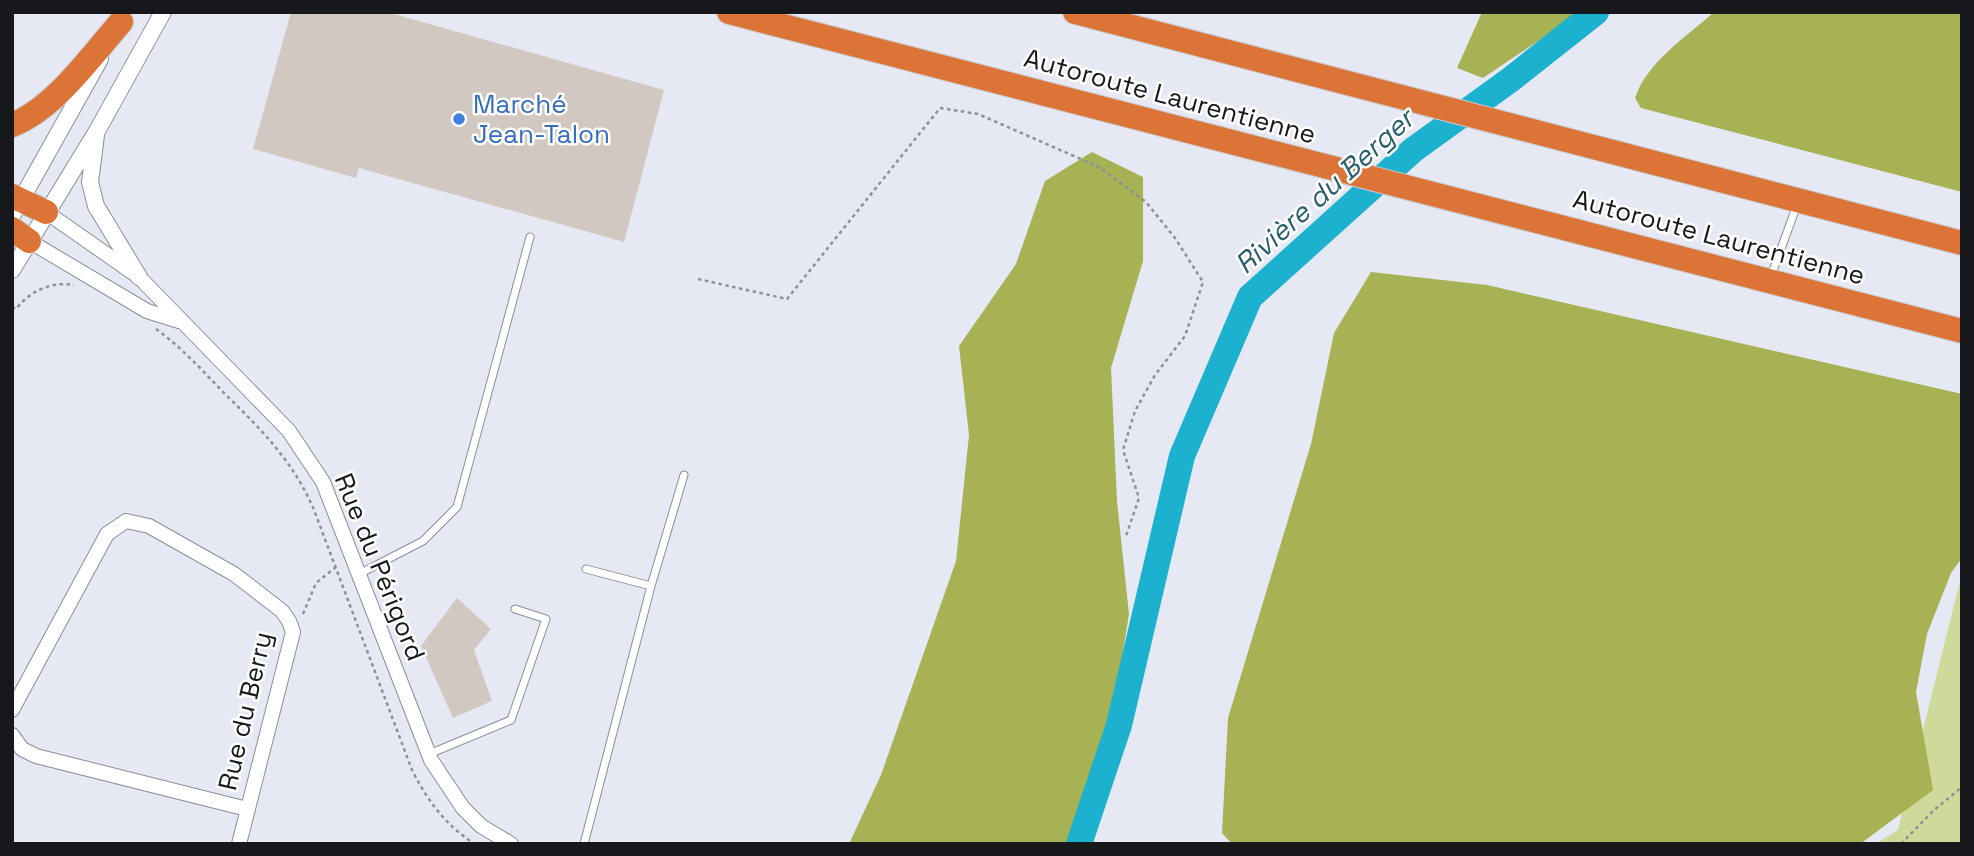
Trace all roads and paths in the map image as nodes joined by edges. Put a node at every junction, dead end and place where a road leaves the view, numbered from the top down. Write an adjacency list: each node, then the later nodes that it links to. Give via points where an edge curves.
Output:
1 (163, 12): 6 (street)
2 (729, 12): 16 (highway, Autoroute Laurentienne)
3 (1075, 12): 7 (highway, Autoroute Laurentienne)
4 (124, 17): 5 (highway, via 56,95); 8 (street)
5 (12, 125)
6 (97, 131): 9 (street); 14 (street, via 90,183 96,205)
7 (1798, 201): 12 (highway, Autoroute Laurentienne); 16 (lane)
8 (15, 204): 9 (highway)
9 (46, 212): 10 (street); 14 (street, Rue du Périgord)
10 (21, 235): 13 (street); 20 (street, Rue du Périgord, via 148,311)
11 (530, 237): 27 (lane, via 457,507 423,541)
12 (1962, 243)
13 (12, 270)
14 (139, 277): 20 (street, Rue du Périgord)
15 (698, 279): 24 (path, via 787,299 940,108 978,114 1099,167 1146,202 1203,282 1185,336 1148,387 1122,450 1139,498)
16 (1770, 280): 22 (highway, Autoroute Laurentienne)
17 (76, 286): 18 (path, via 46,287)
18 (14, 308): 19 (path)
19 (12, 314)
20 (180, 322): 27 (street, Rue du Périgord, via 289,431 323,482)
21 (152, 327): 25 (path, via 195,363 284,456 309,499)
22 (1962, 331)
23 (684, 475): 28 (lane)
24 (1126, 536)
25 (336, 567): 30 (path, via 316,583); 37 (path, via 412,770 452,828)
26 (586, 569): 28 (lane)
27 (359, 574): 33 (street, Rue du Périgord)
28 (652, 586): 39 (lane)
29 (515, 609): 33 (lane, via 546,620 511,720)
30 (293, 632): 31 (street, Rue du Berry, via 282,611 234,574 149,526 126,521 107,534); 35 (street, Rue du Berry)
31 (12, 710)
32 (12, 735): 35 (street, Rue du Berry, via 22,749 36,756)
33 (429, 755): 38 (street, Rue du Périgord, via 463,808 481,826)
34 (1962, 787): 40 (path)
35 (247, 809): 36 (street, Rue du Berry)
36 (239, 844)
37 (475, 844)
38 (511, 844)
39 (584, 844)
40 (1901, 844)

